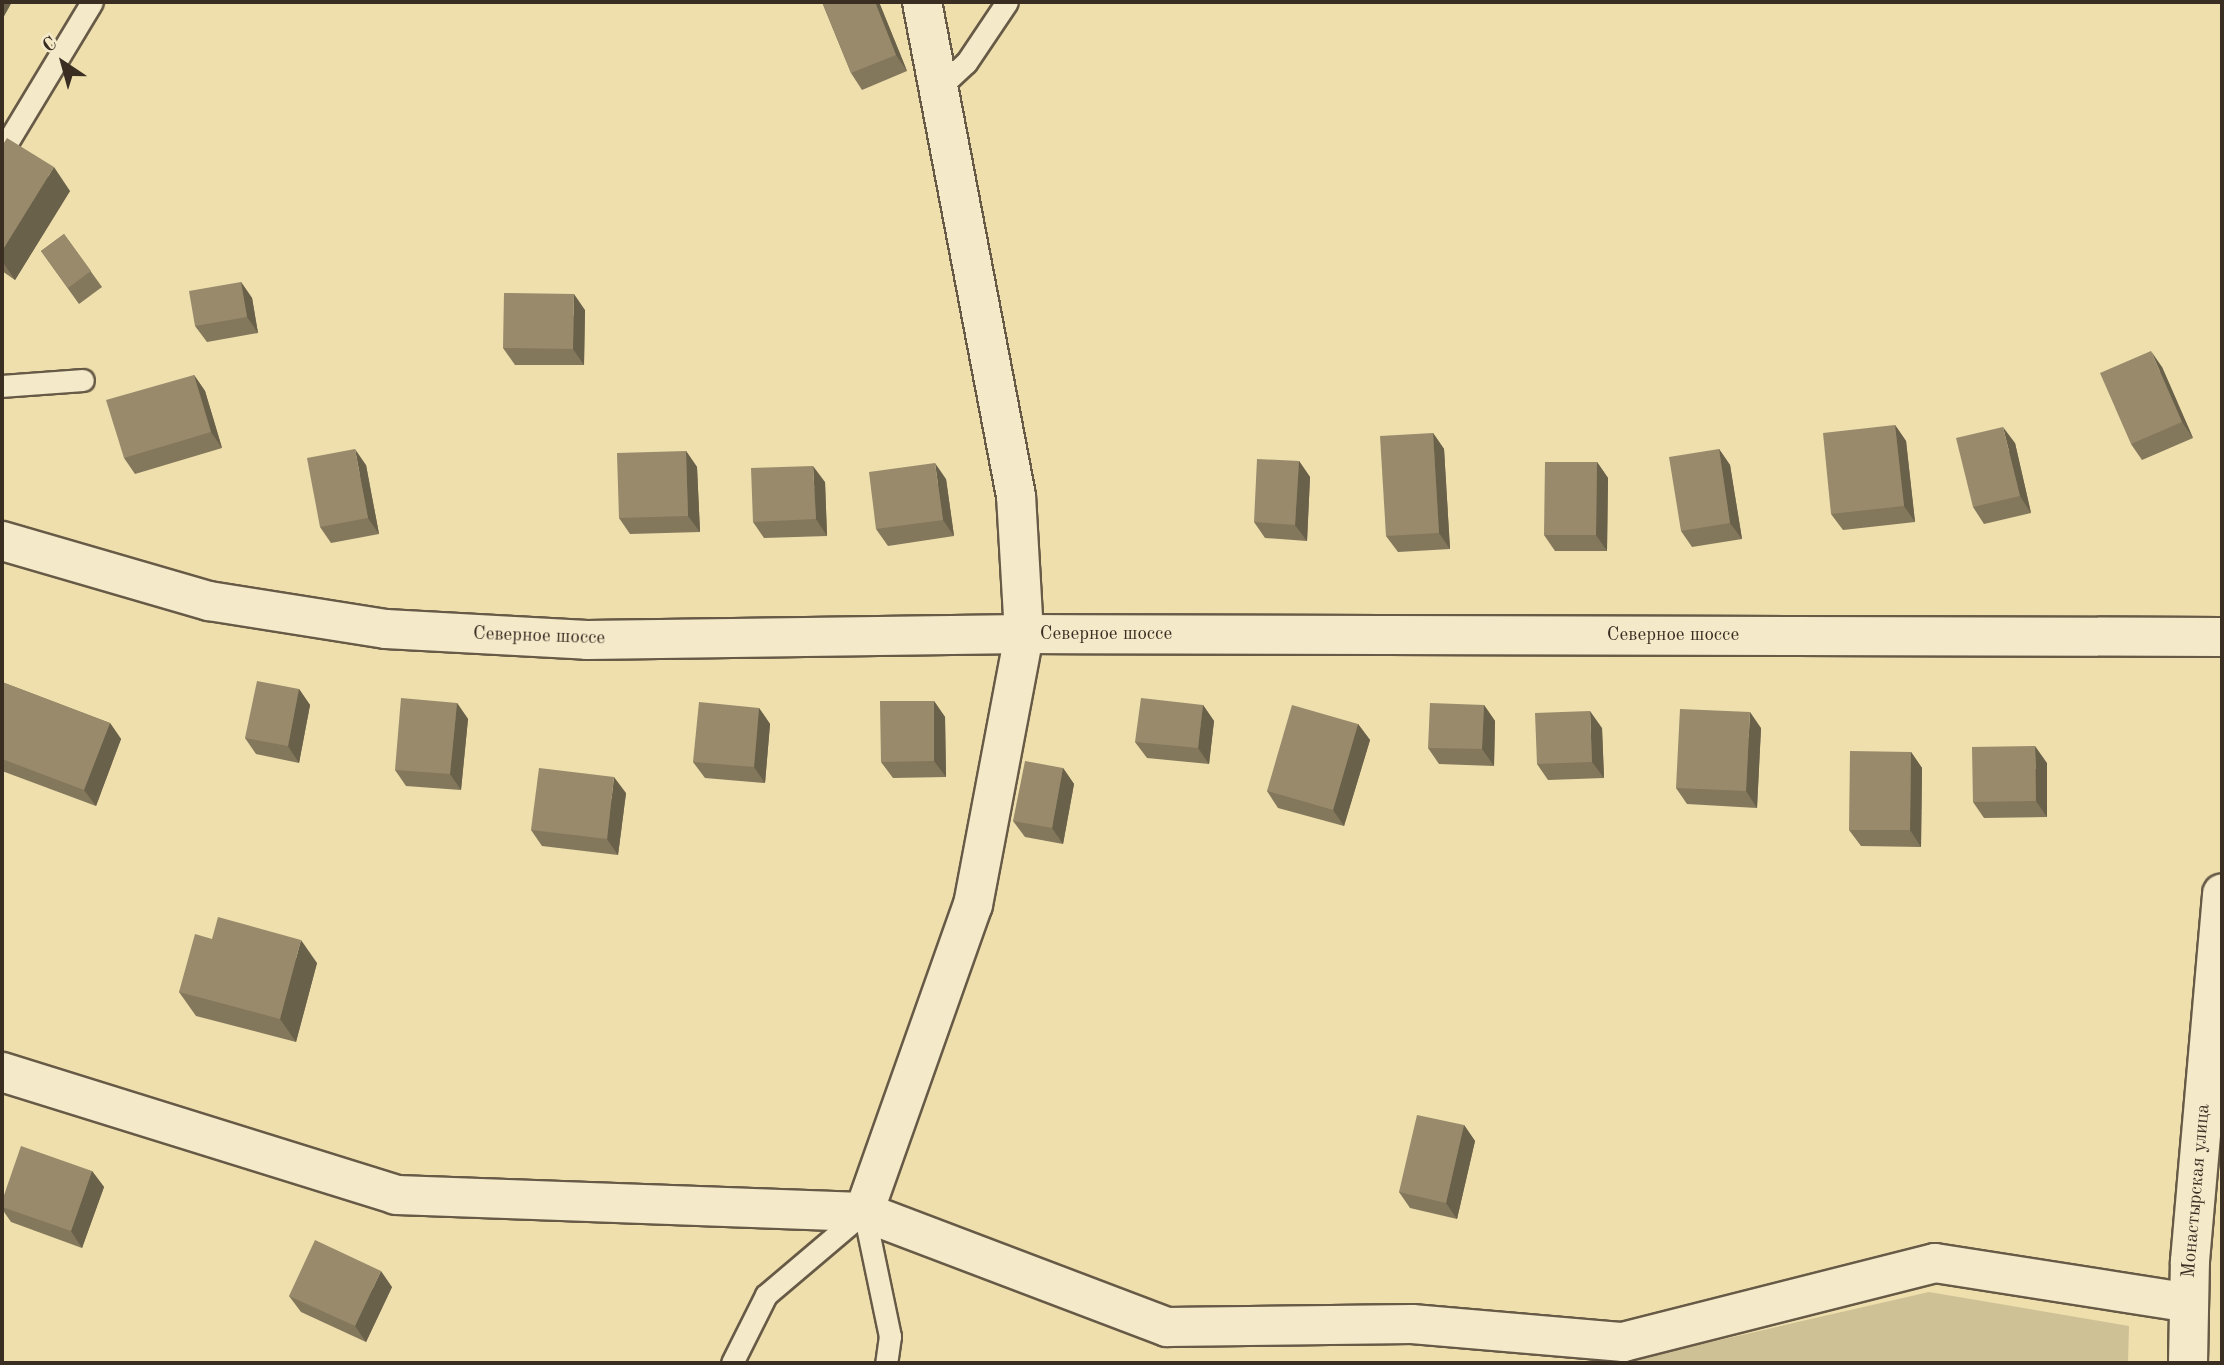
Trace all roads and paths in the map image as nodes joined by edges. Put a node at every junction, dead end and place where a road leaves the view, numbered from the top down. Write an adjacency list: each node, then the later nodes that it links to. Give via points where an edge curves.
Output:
1 (92, 2): 5 (lane)
2 (922, 2): 4 (street)
3 (1007, 2): 4 (lane, via 966,63)
4 (942, 85): 9 (street, via 1016,496)
5 (2, 151)
6 (83, 380): 7 (lane)
7 (2, 386)
8 (2, 541): 9 (street, Северное шоссе, via 209,601 386,629 587,640)
9 (1024, 634): 10 (street, Северное шоссе); 13 (street, via 973,905)
10 (2222, 637)
11 (2222, 893): 14 (street, Монастырская улица)
12 (2, 1072): 13 (street, via 396,1195)
13 (864, 1212): 14 (street, via 1167,1326 1412,1324 1623,1342 1935,1263); 15 (lane, via 766,1295); 16 (lane, via 890,1336)
14 (2189, 1303): 17 (street, Монастырская улица)
15 (732, 1363)
16 (886, 1363)
17 (2188, 1363)

